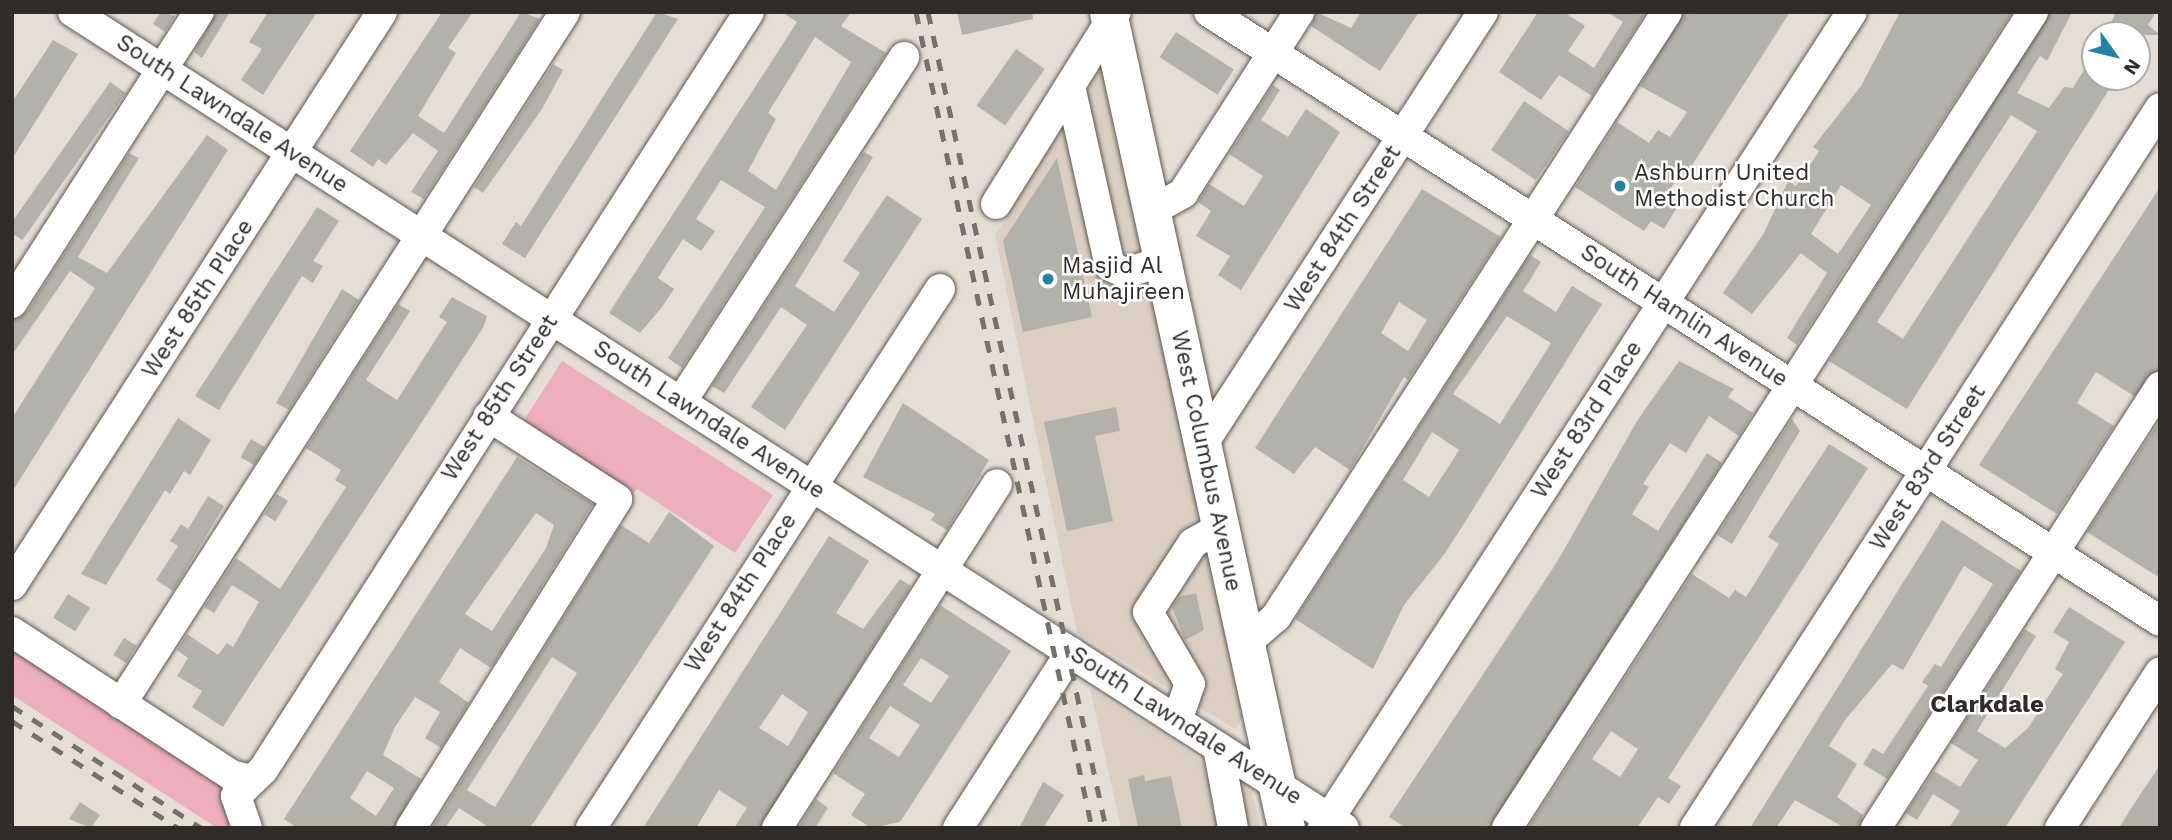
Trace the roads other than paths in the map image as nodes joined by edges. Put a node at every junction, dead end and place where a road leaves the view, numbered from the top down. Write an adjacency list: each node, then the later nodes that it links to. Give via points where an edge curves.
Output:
1 (73, 12): 15 (street, South Lawndale Avenue)
2 (199, 12): 15 (street)
3 (382, 12): 19 (street, West 85th Place)
4 (565, 12): 23 (street)
5 (748, 12): 28 (street, West 85th Street)
6 (1209, 12): 13 (street, South Hamlin Avenue)
7 (1299, 12): 13 (street)
8 (1483, 12): 18 (street, West 84th Street)
9 (1667, 12): 22 (street)
10 (1852, 12): 27 (street, West 83rd Place)
11 (2033, 12): 29 (street)
12 (1111, 15): 16 (street); 21 (main road, West Columbus Avenue)
13 (1273, 53): 18 (street, South Hamlin Avenue); 21 (street, via 1183,193)
14 (904, 57): 31 (street)
15 (162, 69): 19 (street, South Lawndale Avenue); 26 (street)
16 (1070, 86): 20 (street); 24 (street, via 1110,266 1126,273)
17 (2160, 107): 34 (street, West 83rd Street)
18 (1403, 136): 22 (street, South Hamlin Avenue); 33 (street, West 84th Street)
19 (292, 153): 23 (street, South Lawndale Avenue); 40 (street, West 85th Place)
20 (996, 204)
21 (1151, 211): 24 (main road, West Columbus Avenue)
22 (1534, 220): 27 (street, South Hamlin Avenue); 43 (street, via 1276,617)
23 (422, 236): 28 (street, South Lawndale Avenue); 46 (street)
24 (1162, 261): 33 (main road, West Columbus Avenue)
25 (940, 289): 36 (street, West 84th Place)
26 (12, 303)
27 (1663, 303): 29 (street, South Hamlin Avenue); 51 (street, West 83rd Place)
28 (551, 319): 31 (street, South Lawndale Avenue); 32 (street, West 85th Street)
29 (1793, 386): 34 (street, South Hamlin Avenue); 59 (street)
30 (2160, 387): 38 (street)
31 (681, 402): 36 (street, South Lawndale Avenue)
32 (488, 416): 49 (street, West 85th Street, via 263,771); 53 (street, via 617,499)
33 (1202, 445): 37 (main road, West Columbus Avenue)
34 (1926, 471): 38 (street, South Hamlin Avenue); 60 (street, West 83rd Street)
35 (997, 484): 39 (street)
36 (810, 485): 39 (street, South Lawndale Avenue); 54 (street, West 84th Place)
37 (1220, 528): 43 (main road, West Columbus Avenue); 47 (street, via 1193,543 1148,612 1190,684)
38 (2053, 552): 41 (street, South Hamlin Avenue); 61 (street)
39 (943, 570): 44 (street, South Lawndale Avenue); 55 (street)
40 (12, 585)
41 (2160, 621)
42 (12, 632): 46 (street)
43 (1245, 643): 50 (main road, West Columbus Avenue)
44 (1071, 652): 47 (street, South Lawndale Avenue); 56 (street)
45 (2160, 672): 62 (street)
46 (121, 704): 49 (street)
47 (1177, 720): 48 (street, South Lawndale Avenue)
48 (1217, 747): 50 (street, South Lawndale Avenue); 57 (street)
49 (247, 779): 52 (street, via 236,796)
50 (1276, 784): 51 (street, South Lawndale Avenue); 58 (main road, West Columbus Avenue)
51 (1332, 825)
52 (247, 828)
53 (411, 828)
54 (591, 828)
55 (776, 828)
56 (958, 828)
57 (1233, 828)
58 (1286, 828)
59 (1507, 828)
60 (1695, 828)
61 (1876, 828)
62 (2060, 828)

